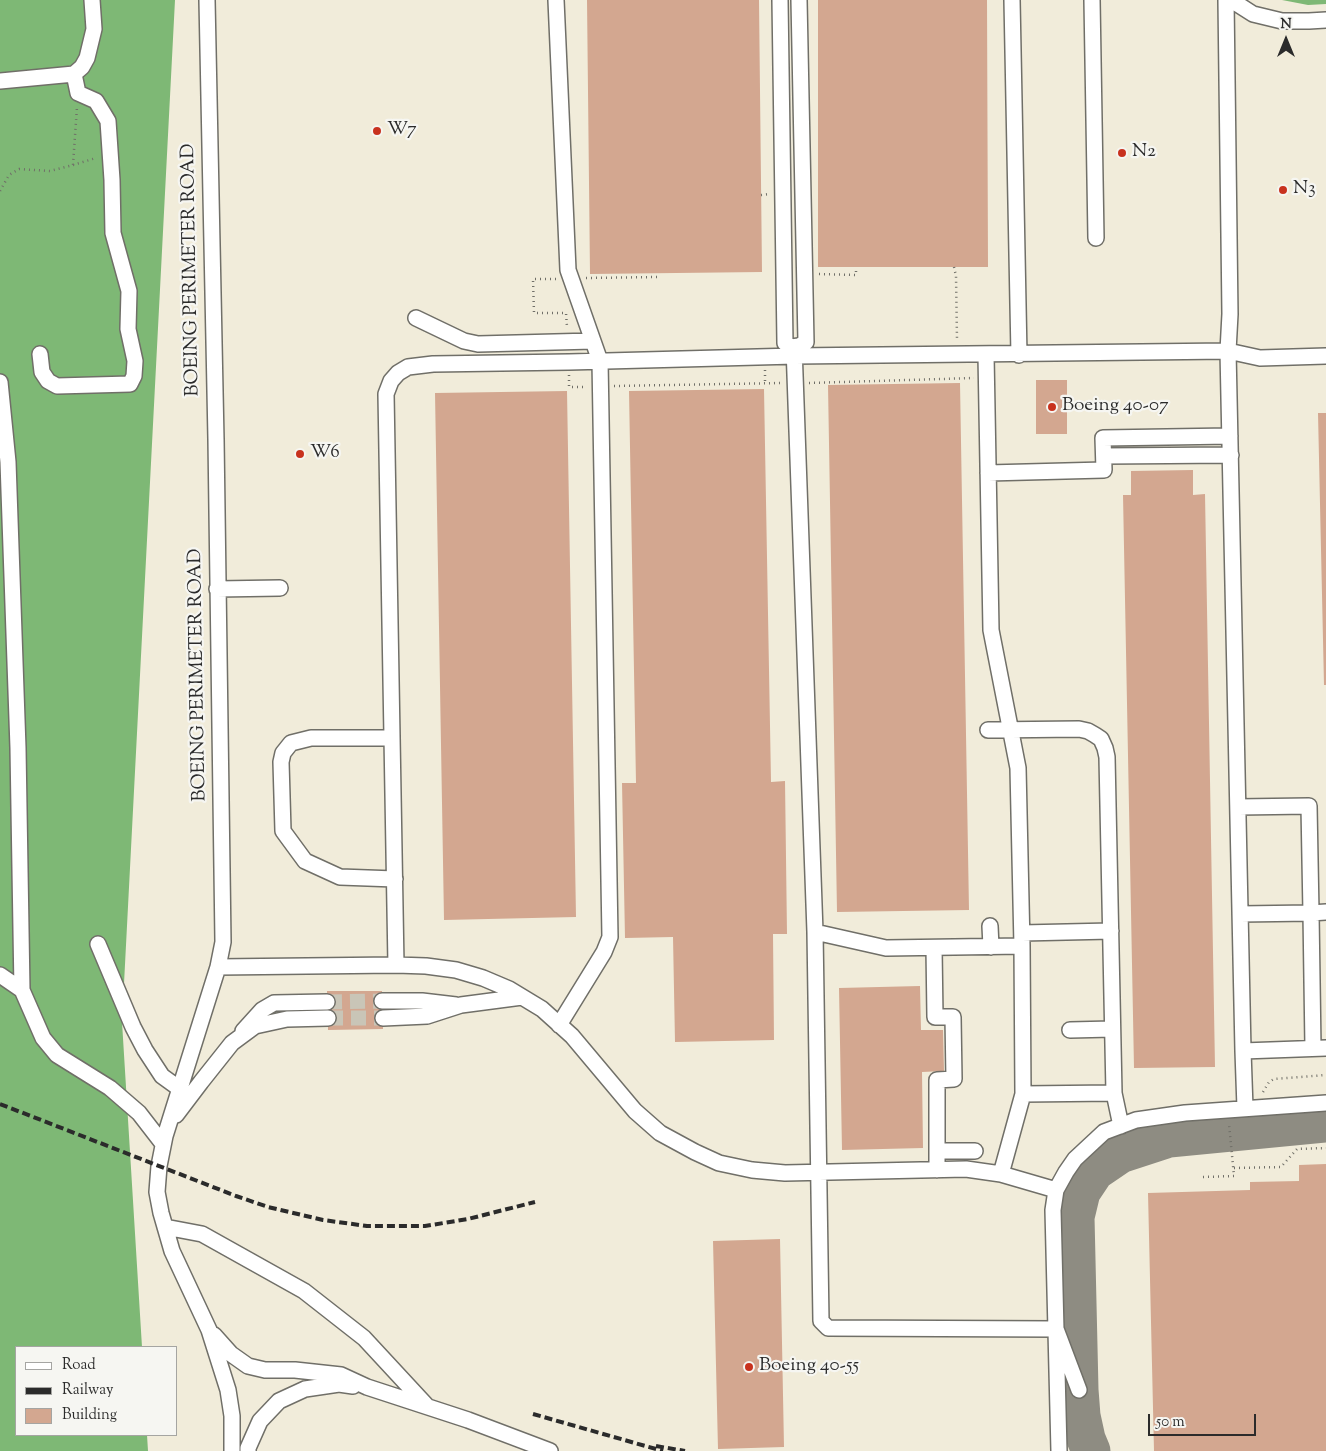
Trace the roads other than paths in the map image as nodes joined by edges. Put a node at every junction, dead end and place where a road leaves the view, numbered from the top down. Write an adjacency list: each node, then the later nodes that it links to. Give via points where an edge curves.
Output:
1 (92, 0): 11 (lane, via 94,29 87,58)
2 (207, 0): 29 (lane, BOEING PERIMETER ROAD)
3 (556, 0): 15 (lane, via 568,270)
4 (780, 0): 17 (lane, via 784,343)
5 (799, 0): 17 (lane, via 806,342)
6 (1012, 0): 19 (lane)
7 (1092, 0): 13 (lane)
8 (1226, 0): 16 (lane)
9 (1231, 0): 10 (lane, via 1253,14 1282,21)
10 (1326, 20)
11 (74, 74): 12 (lane); 18 (lane, via 78,93 96,101 108,121 113,233 129,291 128,329 135,361 134,376 130,384 57,386 48,382 42,372)
12 (0, 82)
13 (1096, 238)
14 (416, 318): 15 (lane, via 464,341 478,344)
15 (593, 341): 22 (lane)
16 (1228, 351): 19 (lane); 21 (lane, via 1260,358); 24 (lane)
17 (795, 352): 20 (lane); 22 (lane); 39 (lane)
18 (40, 354)
19 (1019, 354): 20 (lane)
20 (979, 355): 27 (lane)
21 (1326, 356)
22 (600, 361): 32 (lane, via 420,365 408,367 391,381 386,394); 54 (lane, via 610,937)
23 (0, 382): 47 (lane, via 10,501 19,758)
24 (1230, 436): 25 (lane); 26 (lane, via 1103,438)
25 (1231, 455): 26 (lane); 33 (lane)
26 (1104, 456): 27 (lane, via 1104,470)
27 (988, 473): 30 (lane, via 991,630)
28 (280, 588): 29 (lane)
29 (217, 589): 45 (lane, BOEING PERIMETER ROAD, via 223,942)
30 (1011, 729): 31 (lane); 38 (lane, via 1088,730 1101,739 1107,756); 40 (lane, via 1018,768)
31 (988, 730)
32 (392, 738): 34 (lane); 34 (lane, via 311,738 291,743 281,762 283,831 305,861 340,878)
33 (1238, 807): 35 (lane, via 1309,806); 36 (lane)
34 (395, 879): 44 (lane)
35 (1318, 912): 36 (lane); 58 (lane)
36 (1240, 914): 59 (lane)
37 (990, 926): 42 (lane)
38 (1110, 931): 40 (lane); 56 (lane)
39 (815, 932): 43 (lane, via 886,948); 71 (lane)
40 (1022, 940): 42 (lane); 62 (lane)
41 (98, 944): 60 (lane, via 145,1050 162,1076)
42 (991, 947): 43 (lane)
43 (934, 948): 68 (lane, via 935,1017 953,1017 954,1079 937,1080)
44 (396, 965): 45 (lane); 48 (lane, via 456,970 483,978)
45 (218, 967): 60 (lane, BOEING PERIMETER ROAD)
46 (0, 974): 47 (lane)
47 (22, 990): 67 (lane, via 43,1038 57,1056 110,1088 139,1113)
48 (522, 997): 51 (lane); 54 (lane)
49 (382, 1001): 51 (lane)
50 (327, 1002): 57 (lane, via 274,1004 262,1010)
51 (461, 1005): 53 (lane, via 427,1016)
52 (328, 1018): 57 (lane, via 287,1019 255,1026)
53 (382, 1018)
54 (559, 1025): 71 (lane, via 635,1111 660,1133 719,1163 752,1170)
55 (1070, 1030): 56 (lane)
56 (1112, 1030): 61 (lane)
57 (232, 1043): 65 (lane)
58 (1319, 1048): 59 (lane)
59 (1243, 1051): 64 (lane)
60 (180, 1089): 65 (lane, BOEING PERIMETER ROAD)
61 (1114, 1093): 62 (lane); 66 (lane)
62 (1023, 1094): 72 (lane)
63 (1326, 1102): 64 (lane)
64 (1245, 1108): 66 (lane, via 1136,1120)
65 (169, 1125): 67 (lane, BOEING PERIMETER ROAD)
66 (1121, 1126): 73 (lane, via 1104,1132 1075,1159)
67 (163, 1144): 74 (lane, BOEING PERIMETER ROAD, via 157,1192)
68 (938, 1151): 69 (lane); 70 (lane)
69 (975, 1151)
70 (938, 1170): 71 (lane); 72 (lane, via 966,1169)
71 (820, 1173): 75 (lane, via 821,1322 828,1328)
72 (1000, 1174): 73 (lane)
73 (1056, 1190): 75 (lane, via 1053,1210)
74 (165, 1227): 76 (lane, BOEING PERIMETER ROAD, via 172,1251); 79 (lane, via 202,1234 304,1291 364,1338)
75 (1056, 1329): 78 (lane); 85 (lane)
76 (209, 1330): 77 (lane, BOEING PERIMETER ROAD, via 231,1354 248,1366 341,1375); 81 (lane, BOEING PERIMETER ROAD, via 228,1390)
77 (367, 1387): 79 (lane, BOEING PERIMETER ROAD); 82 (lane, BOEING PERIMETER ROAD, via 339,1384 305,1389 279,1401 260,1421)
78 (1079, 1390)
79 (427, 1407): 80 (lane, BOEING PERIMETER ROAD)
80 (468, 1420): 83 (lane); 84 (lane, BOEING PERIMETER ROAD)
81 (232, 1451)
82 (248, 1451)
83 (516, 1451)
84 (550, 1451)
85 (1059, 1451)

